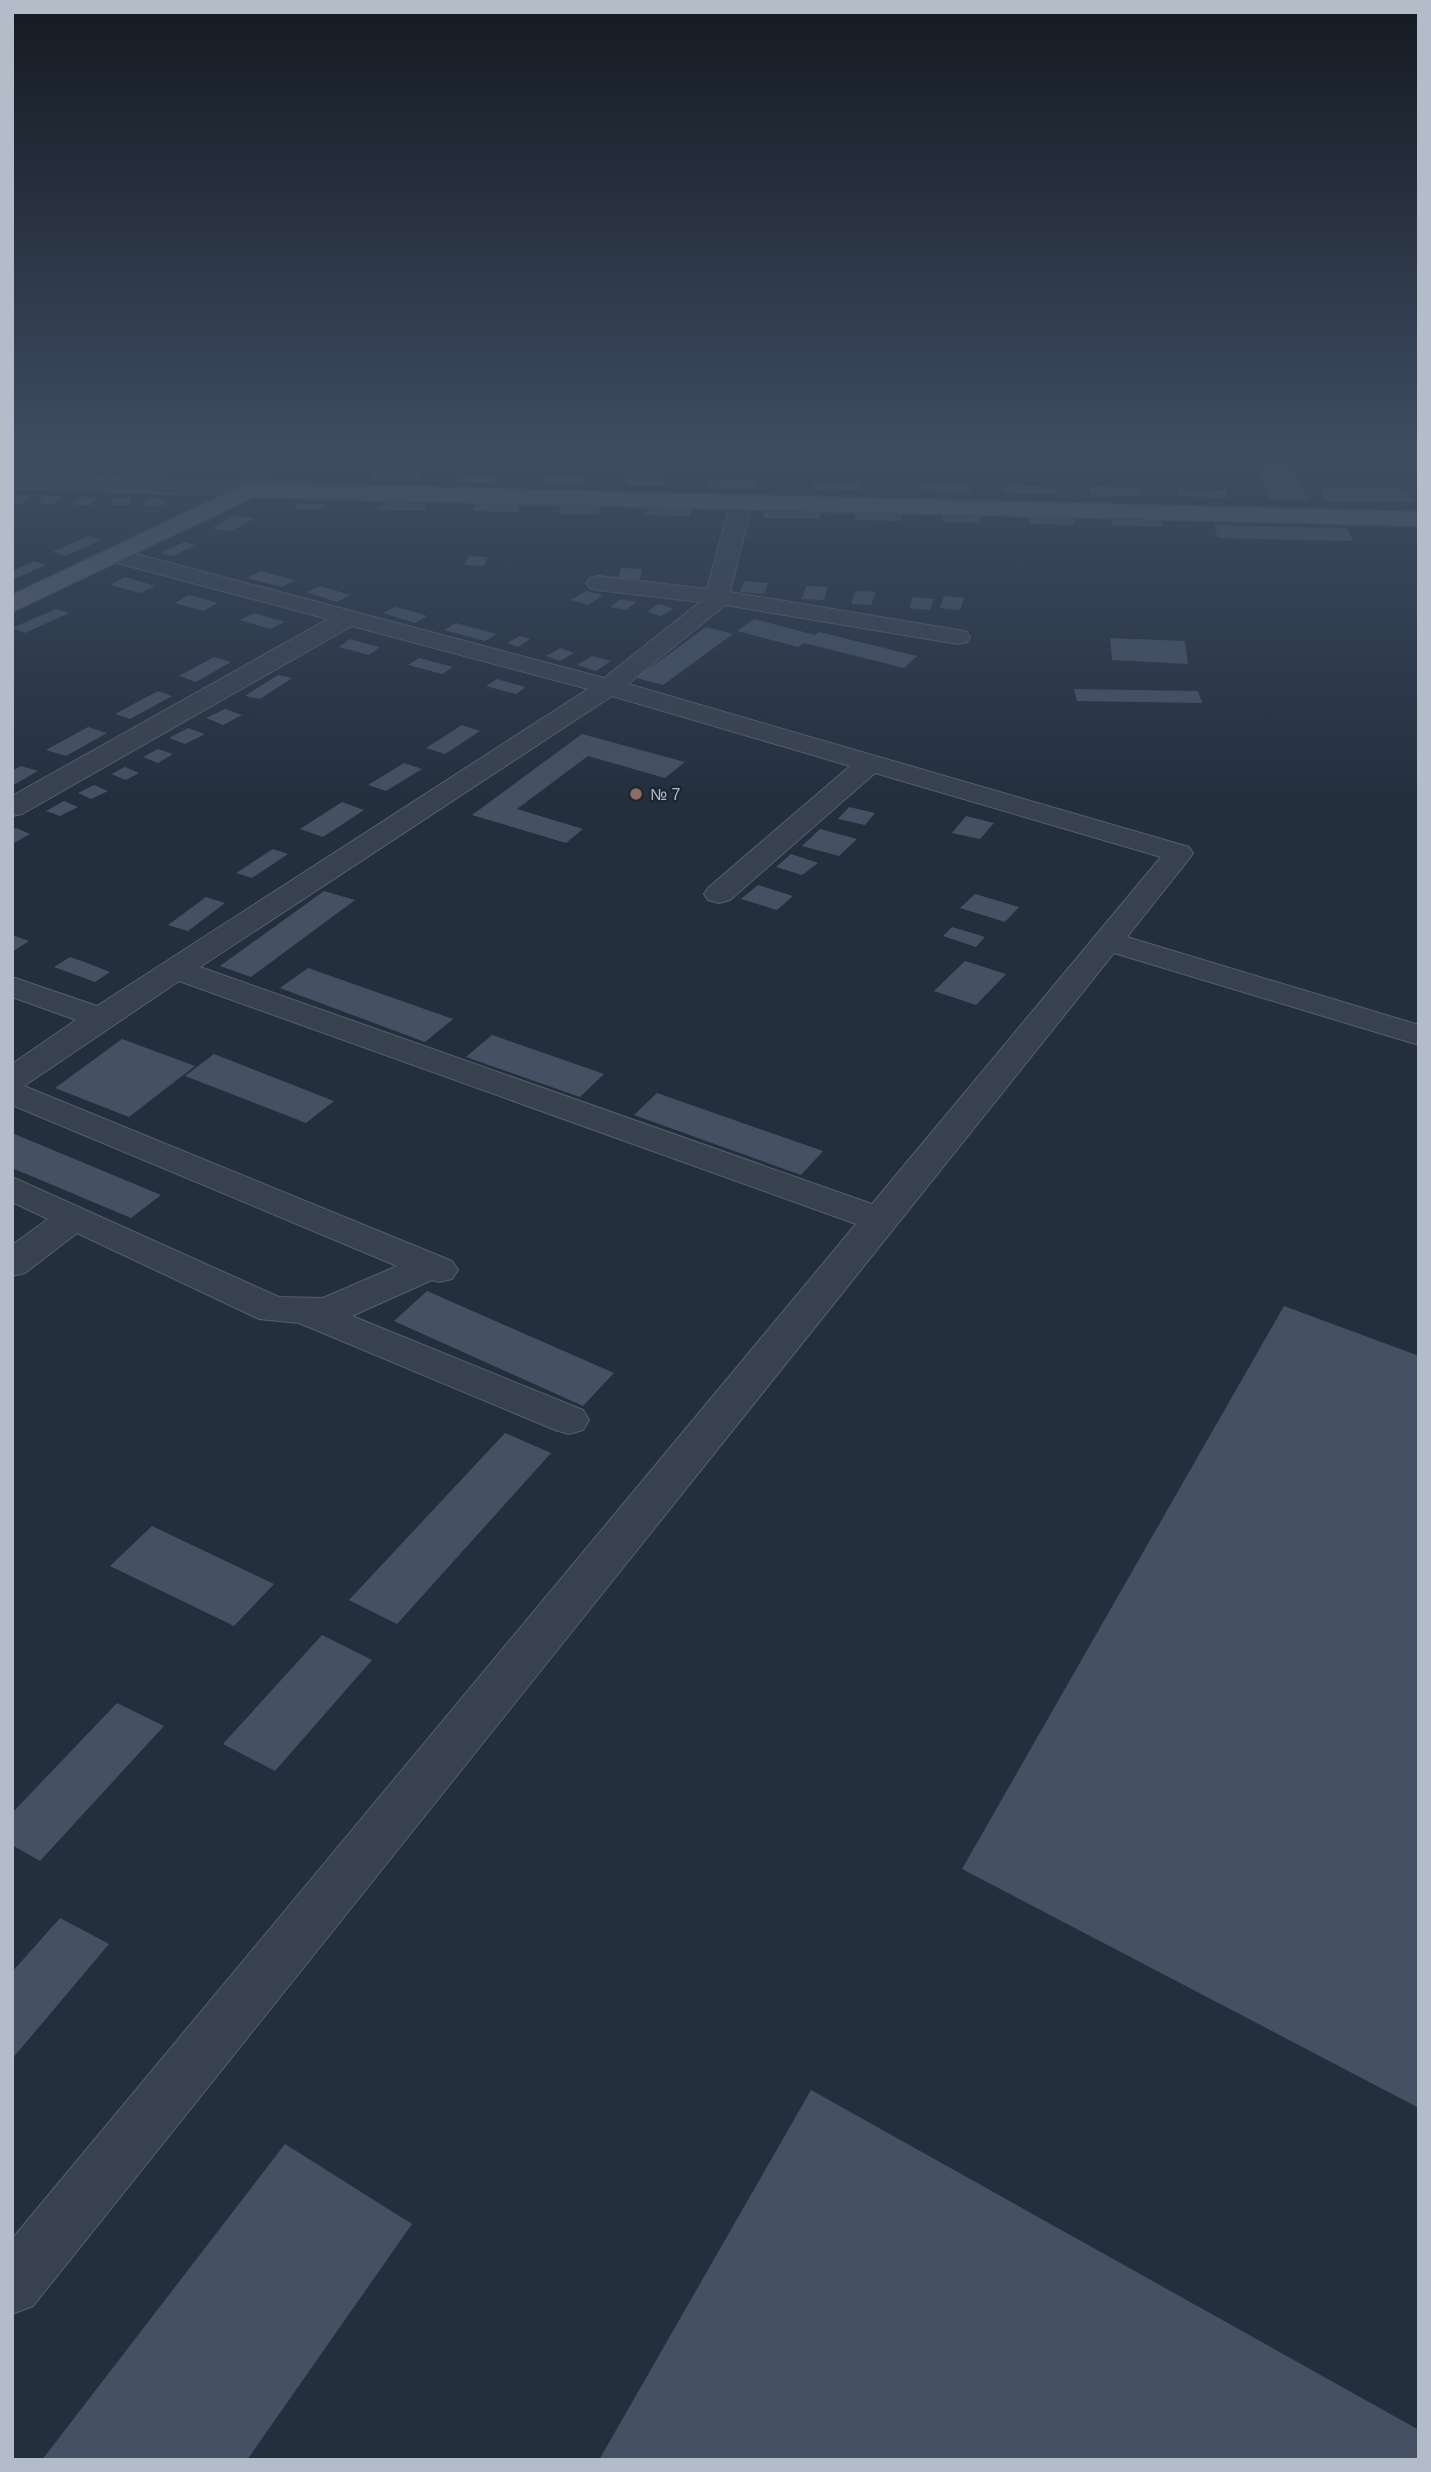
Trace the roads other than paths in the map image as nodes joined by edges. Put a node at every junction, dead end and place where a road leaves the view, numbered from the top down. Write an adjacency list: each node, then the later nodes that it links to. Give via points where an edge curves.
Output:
1 (89, 567): 6 (main road)
2 (159, 567): 7 (street)
3 (725, 567): 5 (street)
4 (598, 583): 5 (street)
5 (718, 597): 8 (street); 9 (street)
6 (12, 606)
7 (346, 619): 9 (street); 11 (street)
8 (958, 637)
9 (609, 687): 10 (street); 14 (street)
10 (871, 761): 12 (street); 13 (street, via 1179,853)
11 (12, 808)
12 (719, 894)
13 (1107, 941): 17 (street); 22 (street)
14 (176, 969): 16 (street); 22 (street)
15 (12, 986): 16 (street)
16 (100, 1018): 18 (street)
17 (1419, 1035)
18 (12, 1079)
19 (12, 1093): 24 (street, via 435,1268 328,1311)
20 (12, 1188): 21 (street)
21 (74, 1217): 23 (street); 24 (street, via 273,1310)
22 (880, 1220): 26 (street)
23 (12, 1264)
24 (305, 1311): 25 (street)
25 (569, 1420)
26 (12, 2285)

